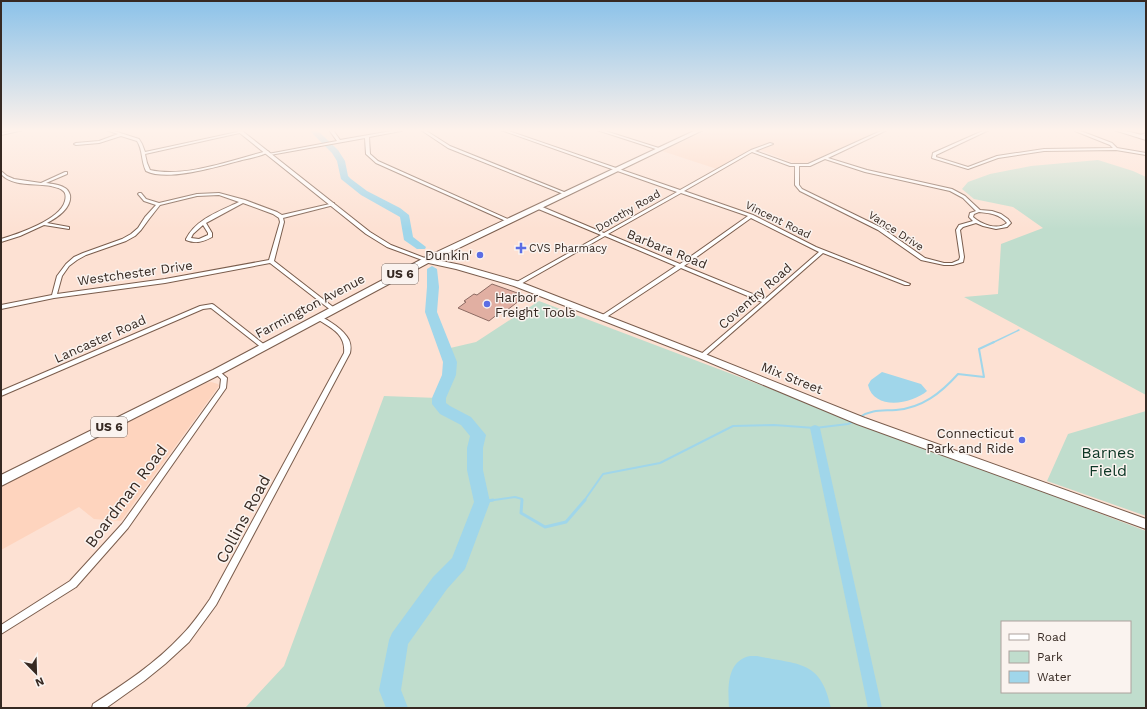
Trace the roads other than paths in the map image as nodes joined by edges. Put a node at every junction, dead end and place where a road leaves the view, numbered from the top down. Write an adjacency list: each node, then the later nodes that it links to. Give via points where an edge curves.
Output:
1 (145, 163): 2 (street, via 148,171 165,174)
2 (221, 163)
3 (281, 163): 24 (street)
4 (380, 163): 29 (street)
5 (489, 163): 21 (street)
6 (597, 163): 15 (street, Vincent Road)
7 (631, 163): 15 (highway, Farmington Avenue / US 6)
8 (732, 163): 19 (street, Dorothy Road)
9 (787, 163): 14 (street)
10 (814, 163): 14 (street)
11 (841, 163): 26 (street, via 951,190 964,197)
12 (951, 163): 13 (street, via 968,168)
13 (981, 163)
14 (796, 166): 30 (street, Vance Drive, via 797,185 801,190 880,229 914,254 932,262 953,264 961,261 958,230 961,226)
15 (617, 170): 19 (street, Vincent Road); 21 (highway, Farmington Avenue / US 6)
16 (1, 172): 18 (street, via 17,180)
17 (66, 172): 18 (street)
18 (42, 184): 32 (street, via 63,188 67,192 68,200 64,209)
19 (680, 192): 27 (street, Vincent Road); 34 (street, Dorothy Road)
20 (140, 194): 23 (street, via 146,200)
21 (567, 194): 25 (highway, Farmington Avenue / US 6)
22 (244, 201): 23 (street, via 209,194); 28 (street); 31 (street)
23 (159, 204): 42 (street, via 139,231 133,235 72,260 62,272)
24 (332, 204): 28 (street); 37 (street, via 381,242)
25 (538, 207): 29 (highway, Farmington Avenue / US 6); 34 (street, Barbara Road)
26 (979, 212): 30 (street, via 970,215); 30 (street, via 1001,216 1009,223 1005,227 994,227)
27 (751, 216): 36 (street, Vincent Road); 39 (street)
28 (281, 217): 38 (street, via 281,229)
29 (510, 221): 37 (highway, Farmington Avenue / US 6)
30 (976, 222)
31 (204, 223): 31 (street, via 191,234 188,239 196,241 210,236)
32 (43, 224): 33 (street); 35 (street)
33 (67, 228)
34 (604, 235): 39 (street, Barbara Road); 40 (street, Dorothy Road)
35 (1, 241)
36 (822, 252): 41 (street, Vincent Road); 43 (street, Coventry Road)
37 (427, 260): 40 (main road, Mix Street); 45 (highway, Farmington Avenue / US 6)
38 (271, 261): 42 (street, Westchester Drive, via 166,281); 45 (street)
39 (680, 266): 43 (street, Barbara Road); 46 (street)
40 (517, 284): 46 (main road, Mix Street)
41 (907, 284)
42 (54, 296): 44 (street, Westchester Drive)
43 (765, 301): 49 (street, Coventry Road)
44 (1, 307)
45 (334, 310): 47 (highway, Farmington Avenue / US 6)
46 (602, 317): 49 (main road, Mix Street)
47 (319, 318): 48 (highway, Farmington Avenue / US 6); 55 (street, Collins Road, via 345,336 348,344 347,353 213,602 196,626 169,655)
48 (264, 347): 50 (highway, Farmington Avenue / US 6); 51 (street, Lancaster Road, via 212,306 202,306)
49 (702, 356): 53 (main road, Mix Street, via 857,420)
50 (217, 372): 52 (highway, Farmington Avenue / US 6); 54 (street, Boardman Road, via 224,378 224,385 125,526 73,584)
51 (1, 394)
52 (1, 481)
53 (1146, 524)
54 (1, 630)
55 (97, 708)

